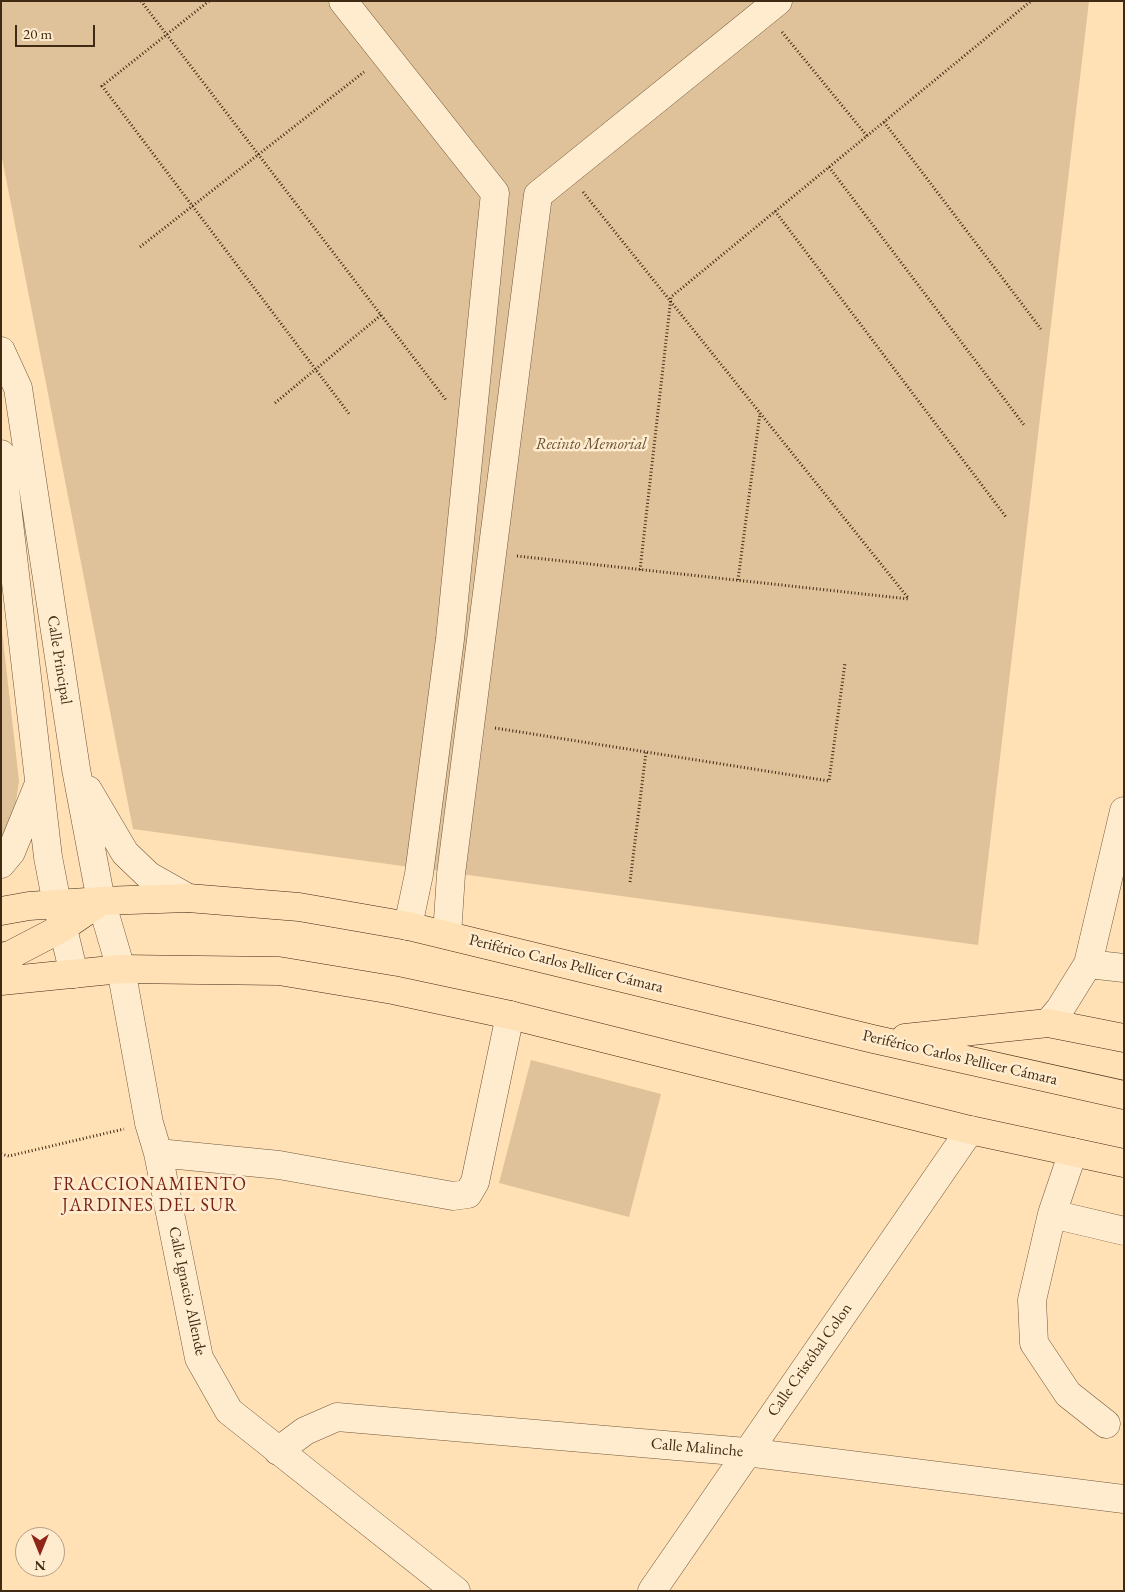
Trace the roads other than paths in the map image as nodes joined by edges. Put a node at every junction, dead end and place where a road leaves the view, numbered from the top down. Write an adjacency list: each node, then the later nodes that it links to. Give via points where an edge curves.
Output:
1 (343, 1): 3 (street)
2 (771, 6): 4 (street)
3 (495, 193): 4 (street); 7 (street)
4 (538, 195): 8 (street)
5 (1, 351): 9 (street, Calle Principal, via 18,388)
6 (1, 454): 10 (street, Calle Principal)
7 (450, 639): 8 (street); 17 (street, via 419,874)
8 (480, 642): 18 (street, via 450,874)
9 (76, 769): 13 (street, via 125,853 149,876); 14 (street, Calle Principal)
10 (39, 782): 12 (street, via 11,852); 16 (street, Calle Principal)
11 (1123, 818): 20 (street)
12 (1, 864)
13 (188, 898): 14 (main road, Periférico Carlos Pellicer Cámara); 17 (main road, Periférico Carlos Pellicer Cámara, via 299,907)
14 (101, 901): 16 (main road, Periférico Carlos Pellicer Cámara); 22 (street, Calle Principal)
15 (1, 911): 16 (main road, Periférico Carlos Pellicer Cámara)
16 (59, 916): 19 (main road, via 10,955); 23 (street, Calle Principal)
17 (408, 926): 18 (main road, Periférico Carlos Pellicer Cámara)
18 (447, 935): 28 (main road, Periférico Carlos Pellicer Cámara)
19 (1, 957)
20 (1088, 964): 21 (street); 26 (street)
21 (1124, 968)
22 (121, 969): 23 (main road); 25 (main road, via 279,971 393,990); 32 (street, Calle Ignacio Allende, via 149,1123)
23 (74, 974): 24 (main road)
24 (1, 981)
25 (510, 1015): 30 (main road); 32 (street, via 475,1182 468,1194 454,1196 280,1165)
26 (1048, 1023): 27 (main road); 28 (main road, via 912,1038)
27 (1124, 1038)
28 (873, 1039): 29 (main road, Periférico Carlos Pellicer Cámara)
29 (1124, 1094)
30 (970, 1130): 31 (main road); 38 (street, Calle Cristóbal Colon)
31 (1073, 1152): 33 (main road); 34 (street)
32 (158, 1153): 37 (street, Calle Ignacio Allende, via 199,1358 229,1411)
33 (1124, 1163)
34 (1052, 1214): 35 (street); 36 (street, via 1032,1300 1034,1343 1068,1394)
35 (1124, 1230)
36 (1106, 1424)
37 (278, 1451): 38 (street, Calle Malinche, via 305,1431 337,1417); 40 (street, Calle Ignacio Allende)
38 (746, 1452): 39 (street, Calle Malinche); 41 (street, Calle Cristóbal Colon)
39 (1124, 1499)
40 (456, 1591)
41 (652, 1591)

